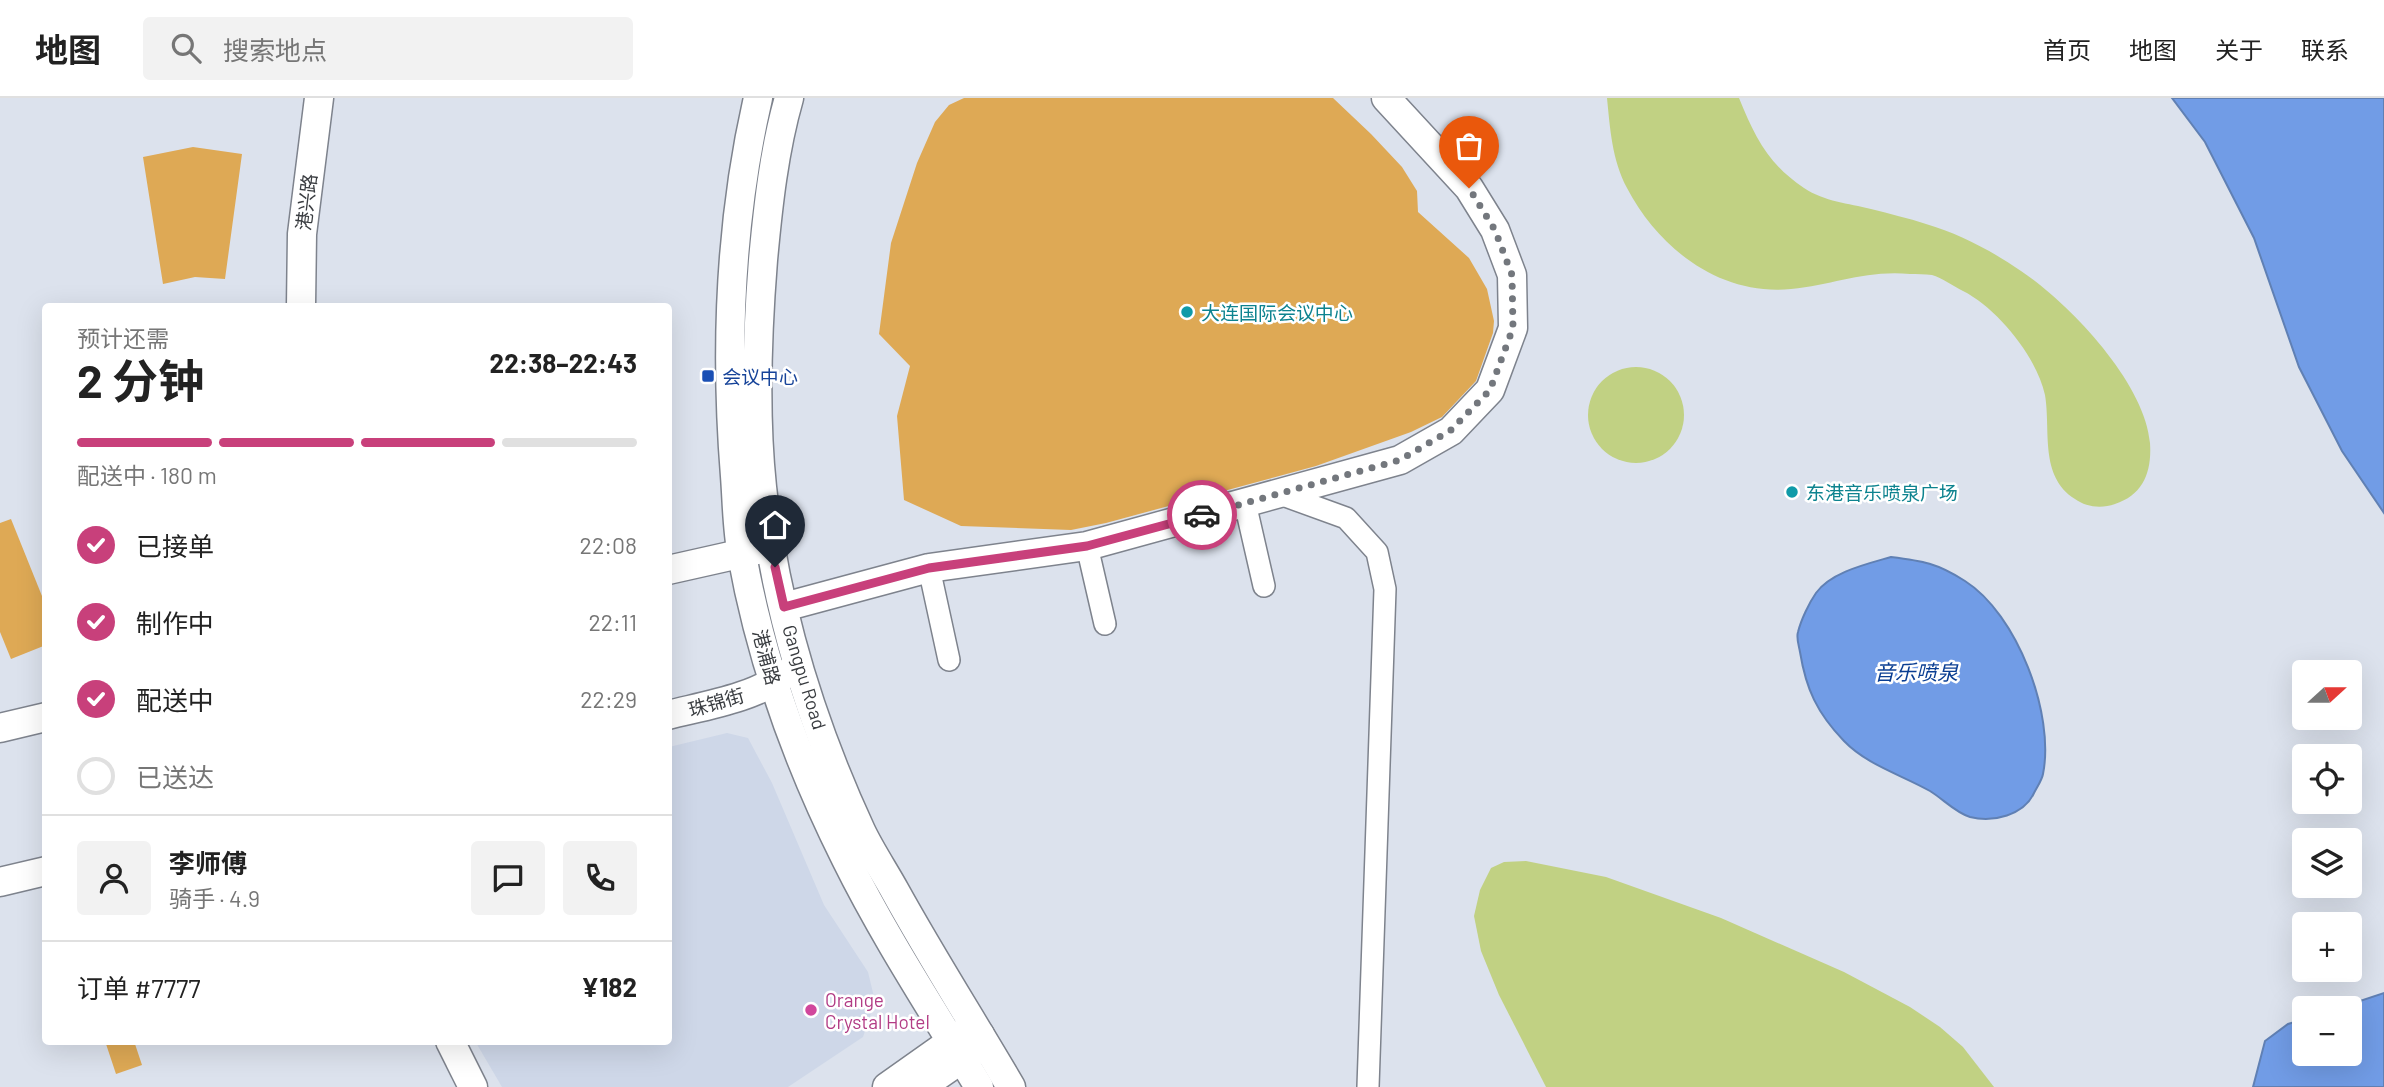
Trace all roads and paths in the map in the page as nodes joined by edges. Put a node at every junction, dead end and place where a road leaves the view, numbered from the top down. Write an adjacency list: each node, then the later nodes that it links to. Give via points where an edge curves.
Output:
1 (319, 98): 5 (main road, 港兴路, via 302,234)
2 (1386, 98): 6 (main road, via 1469,188 1495,230 1512,275 1513,328 1490,390 1451,430 1400,460)
3 (754, 99): 4 (main road); 10 (main road, 港浦路, via 732,311 731,428)
4 (787, 104): 9 (main road, Gangpu Road, via 774,165 759,311 757,407)
5 (301, 303)
6 (1280, 494): 7 (main road); 32 (street, via 1346,518 1377,552 1385,589)
7 (1245, 503): 8 (main road); 13 (street)
8 (1087, 546): 11 (main road); 15 (street)
9 (770, 547): 10 (main road); 14 (main road, Gangpu Road)
10 (741, 554): 12 (main road); 18 (main road, 港浦路)
11 (929, 568): 14 (main road); 16 (street)
12 (672, 569)
13 (1264, 586)
14 (784, 607): 17 (main road, Gangpu Road)
15 (1105, 624)
16 (949, 660)
17 (798, 664): 18 (main road, 珠锦街); 24 (main road, Gangpu Road, via 862,833)
18 (773, 683): 19 (main road, 珠锦街); 26 (main road, 港浦路, via 846,860)
19 (672, 714)
20 (42, 718): 21 (main road)
21 (0, 728)
22 (42, 872): 23 (main road)
23 (0, 882)
24 (981, 1035): 26 (main road, via 969,1030); 31 (main road, Gangpu Road)
25 (452, 1045): 27 (main road)
26 (957, 1050): 28 (main road); 29 (main road); 30 (main road, 港浦路)
27 (473, 1087)
28 (887, 1087)
29 (921, 1087)
30 (979, 1087)
31 (1011, 1087)
32 (1368, 1087)

